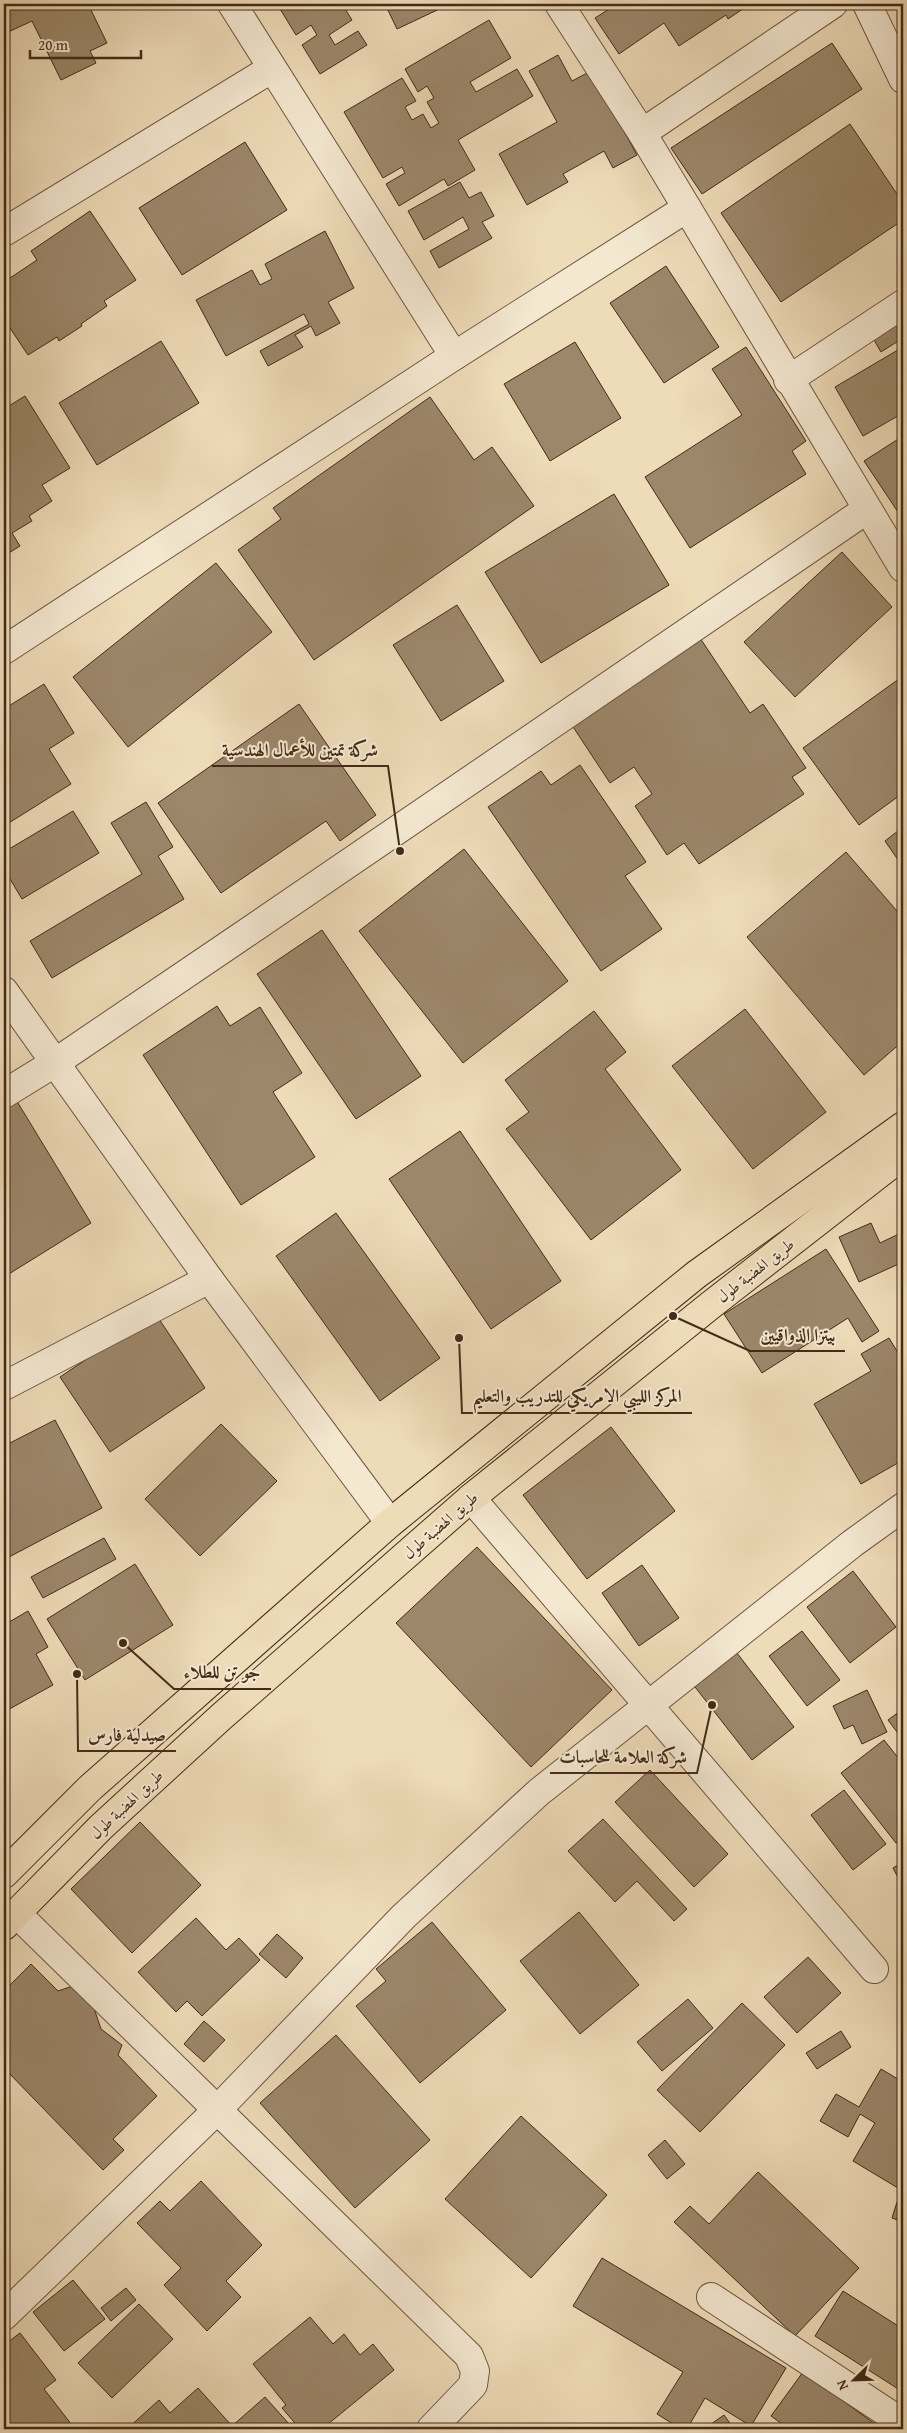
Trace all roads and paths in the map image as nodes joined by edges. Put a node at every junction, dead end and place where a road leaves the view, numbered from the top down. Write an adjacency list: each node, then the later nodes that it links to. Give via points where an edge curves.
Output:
1 (232, 4): 5 (street)
2 (559, 4): 7 (street)
3 (833, 4): 7 (street)
4 (867, 4): 6 (street)
5 (271, 69): 9 (street); 11 (street)
6 (903, 78)
7 (642, 133): 8 (street)
8 (687, 208): 11 (street); 12 (street)
9 (4, 232)
10 (903, 304): 12 (street)
11 (454, 356): 15 (street)
12 (788, 380): 13 (street)
13 (866, 510): 14 (street); 17 (street)
14 (903, 568)
15 (4, 650)
16 (4, 991): 17 (street)
17 (56, 1062): 18 (street); 21 (street)
18 (4, 1094)
19 (903, 1126): 25 (highway, طريق الهضبة طول, via 697,1274)
20 (903, 1155): 23 (highway, طريق الهضبة طول)
21 (209, 1279): 22 (street); 25 (street)
22 (4, 1386)
23 (471, 1498): 26 (street); 28 (highway, طريق الهضبة طول, via 100,1827)
24 (903, 1507): 26 (street)
25 (390, 1522): 27 (highway, طريق الهضبة طول, via 90,1788)
26 (647, 1705): 29 (street); 30 (street, via 539,1792 404,1916)
27 (4, 1874)
28 (10, 1920): 30 (street)
29 (874, 1969)
30 (216, 2110): 32 (street); 34 (street, via 469,2356 475,2371 473,2385)
31 (711, 2296): 33 (street)
32 (4, 2316)
33 (903, 2423)
34 (431, 2429)

